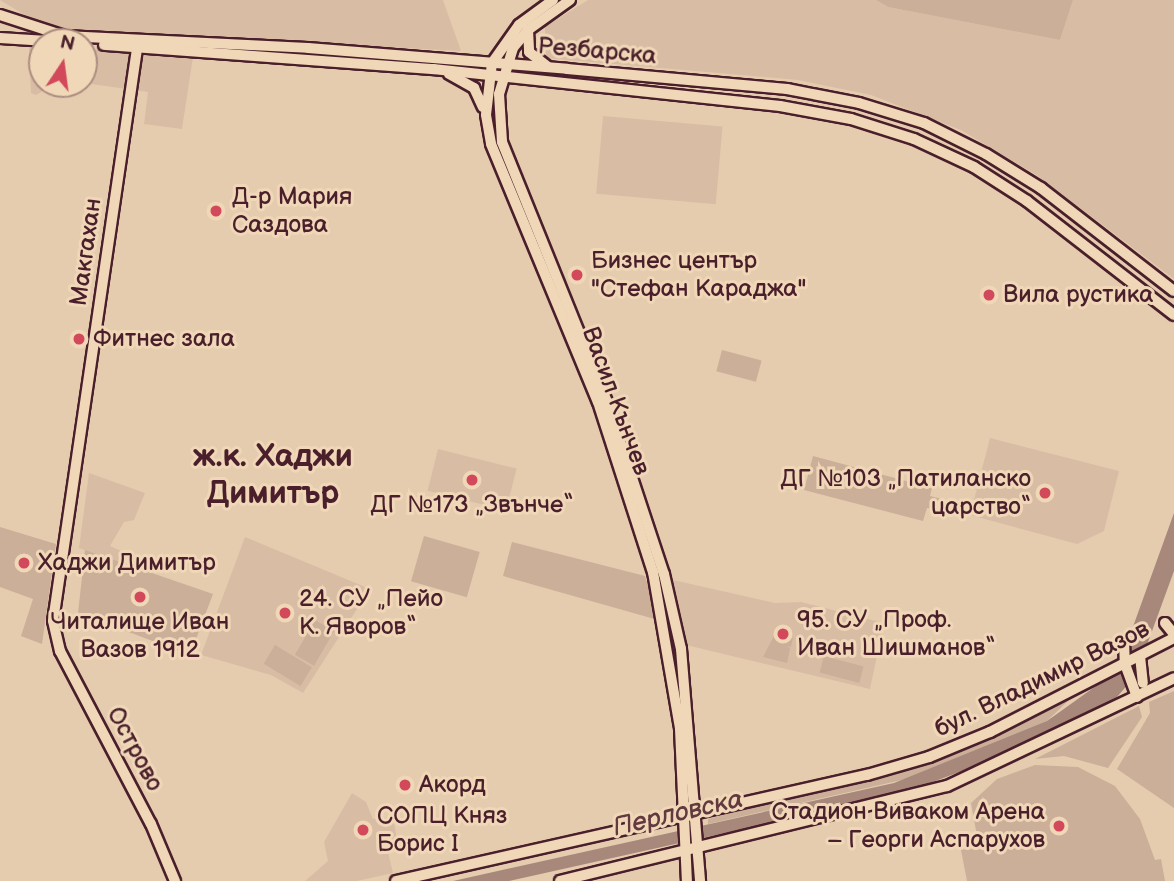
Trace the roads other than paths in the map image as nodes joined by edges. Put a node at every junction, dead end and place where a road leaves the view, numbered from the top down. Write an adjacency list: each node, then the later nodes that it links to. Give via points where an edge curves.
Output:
1 (554, 0): 11 (street, Васил Кънчев, via 519,25)
2 (570, 0): 5 (street, Васил Кънчев)
3 (4, 17): 4 (street); 6 (street); 10 (street, Резбарска, via 52,34)
4 (0, 30)
5 (528, 30): 12 (street, Васил Кънчев); 13 (street, via 529,52)
6 (28, 34)
7 (0, 38): 8 (street)
8 (28, 40)
9 (98, 43): 10 (street, Резбарска)
10 (138, 43): 11 (street, Резбарска); 14 (street, Резбарска); 22 (street, Макгахан, via 54,614)
11 (492, 63): 12 (street, Резбарска); 15 (street, Васил Кънчев)
12 (507, 64): 13 (street, Резбарска); 16 (street, Васил Кънчев)
13 (550, 67): 18 (street, Резбарска, via 787,89 859,103 925,123 986,153 1041,188)
14 (440, 70): 15 (street, Резбарска); 17 (street, via 474,88)
15 (489, 75): 16 (street, Резбарска); 17 (street, Васил Кънчев)
16 (503, 77): 19 (street, Резбарска, via 780,106 852,119 914,139 974,167 1027,201); 29 (street, Васил Кънчев, via 499,94 502,142 607,402 664,574 681,649)
17 (486, 116): 30 (street, Васил Кънчев, via 491,144 598,402 653,572 675,685)
18 (1174, 291)
19 (1174, 315)
20 (1165, 623): 21 (street)
21 (1174, 636): 24 (street, бул. Владимир Вазов)
22 (55, 638): 33 (street, Острово)
23 (1124, 640): 25 (street)
24 (1140, 656): 25 (street, бул. Владимир Вазов); 27 (street)
25 (1125, 664): 28 (street); 29 (street, бул. Владимир Вазов, via 929,757)
26 (1174, 678): 28 (street)
27 (1143, 682)
28 (1137, 697): 31 (street, via 947,786)
29 (698, 817): 30 (street, бул. Владимир Вазов); 31 (street, Васил Кънчев)
30 (685, 820): 32 (street, Васил Кънчев); 34 (street, бул. Владимир Вазов)
31 (700, 846): 32 (street); 37 (street, Васил Кънчев)
32 (687, 849): 35 (street); 36 (street, Васил Кънчев)
33 (176, 881)
34 (396, 881)
35 (560, 881)
36 (687, 881)
37 (700, 881)

